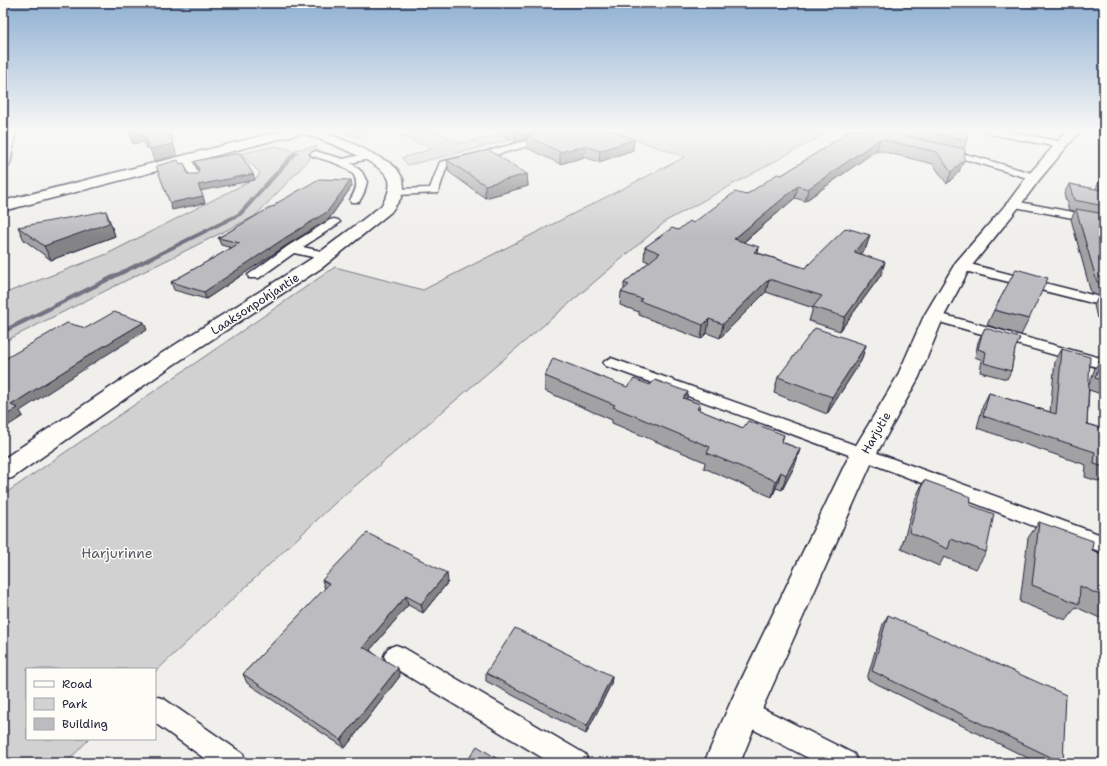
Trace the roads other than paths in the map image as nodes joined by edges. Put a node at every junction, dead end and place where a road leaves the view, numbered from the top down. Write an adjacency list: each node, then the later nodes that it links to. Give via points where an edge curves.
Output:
1 (160, 166): 13 (street)
2 (191, 166): 8 (lane)
3 (348, 166): 11 (lane, via 363,182)
4 (387, 166): 10 (street, via 395,177)
5 (442, 166): 10 (lane, via 434,191)
6 (996, 166): 9 (lane)
7 (1044, 166): 9 (street, Harjutie)
8 (195, 177)
9 (1034, 177): 12 (street, Harjutie)
10 (397, 192): 17 (street, Laaksonpohjantie, via 386,209)
11 (355, 200)
12 (1014, 204): 14 (lane); 18 (street, Harjutie)
13 (3, 205)
14 (1104, 221)
15 (334, 222): 16 (lane)
16 (292, 249): 17 (lane); 19 (lane)
17 (326, 256): 25 (street, Laaksonpohjantie, via 166,360)
18 (962, 266): 20 (lane); 21 (street, Harjutie)
19 (254, 275)
20 (1104, 302)
21 (934, 316): 23 (lane); 24 (street, Harjutie, via 908,377)
22 (611, 363): 24 (lane)
23 (1104, 364)
24 (863, 454): 26 (lane); 29 (street, Harjutie)
25 (3, 471)
26 (1104, 545)
27 (396, 656): 31 (lane)
28 (156, 709): 30 (lane)
29 (744, 712): 32 (street, Harjutie); 33 (lane)
30 (234, 763)
31 (576, 763)
32 (722, 763)
33 (845, 763)

